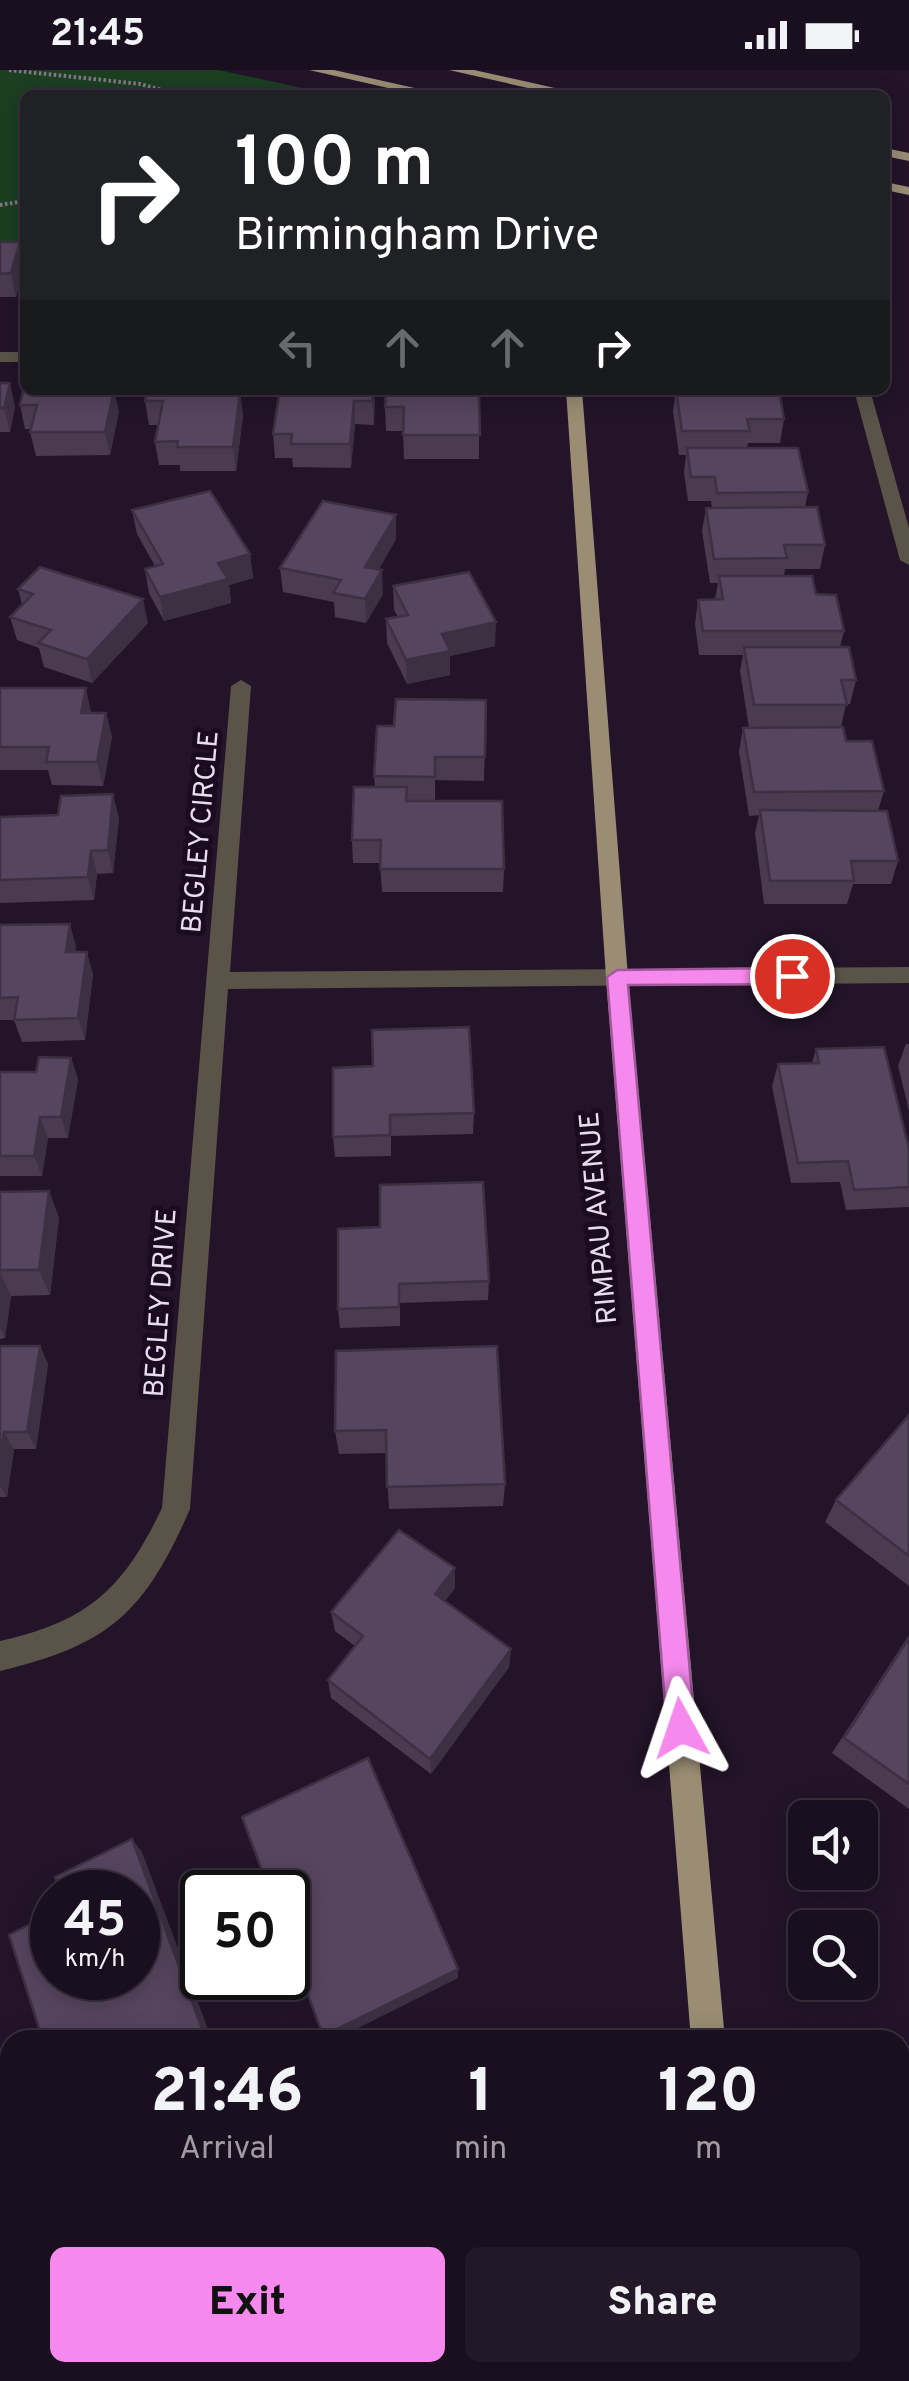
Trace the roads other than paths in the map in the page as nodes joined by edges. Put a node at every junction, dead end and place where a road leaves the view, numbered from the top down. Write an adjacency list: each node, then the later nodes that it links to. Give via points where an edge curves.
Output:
1 (315, 70): 3 (main road)
2 (455, 70): 4 (main road)
3 (414, 90)
4 (538, 90)
5 (574, 395): 10 (main road, RIMPAU AVENUE)
6 (863, 395): 7 (street)
7 (909, 560)
8 (242, 686): 11 (street, BEGLEY CIRCLE)
9 (909, 975): 10 (street)
10 (617, 977): 11 (street); 13 (main road, RIMPAU AVENUE)
11 (217, 981): 12 (street, BEGLEY DRIVE, via 176,1509 150,1566 114,1612 58,1642)
12 (0, 1656)
13 (707, 2030)

